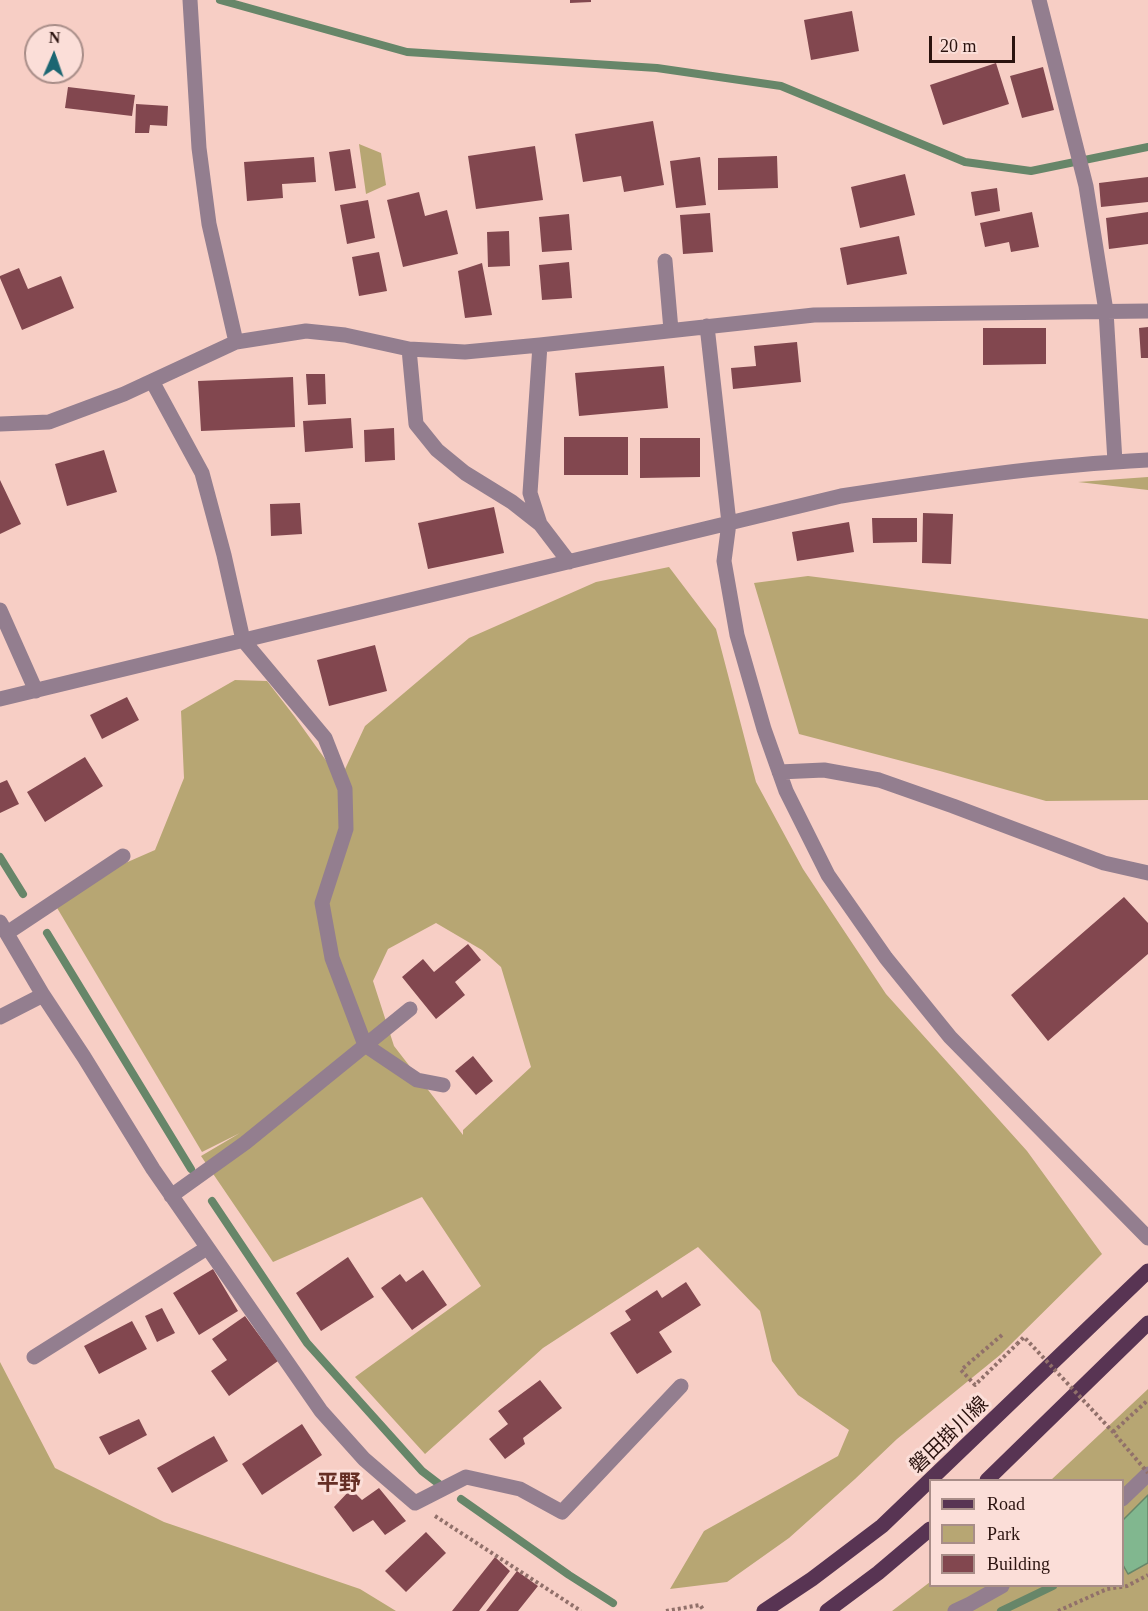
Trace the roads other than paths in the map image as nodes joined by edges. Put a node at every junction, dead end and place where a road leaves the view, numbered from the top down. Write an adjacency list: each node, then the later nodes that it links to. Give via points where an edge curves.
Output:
1 (1039, 0): 4 (street, via 1086,186)
2 (190, 3): 8 (street, via 199,147 208,213)
3 (665, 261): 7 (street)
4 (1106, 311): 5 (street); 6 (street, via 814,315); 14 (street)
5 (1148, 311)
6 (707, 326): 7 (street); 15 (street)
7 (671, 330): 9 (street)
8 (236, 342): 10 (street, via 306,331); 11 (street)
9 (540, 345): 10 (street, via 465,352); 16 (street, via 530,493)
10 (410, 349): 16 (street, via 416,424 437,450 465,473)
11 (152, 381): 12 (street, via 50,422); 19 (street, via 202,473)
12 (0, 424)
13 (1148, 460): 14 (street)
14 (1115, 462): 15 (street, via 852,494)
15 (729, 523): 17 (street); 22 (street, via 724,561 737,635)
16 (540, 524): 17 (street)
17 (569, 562): 19 (street)
18 (0, 610): 20 (street)
19 (243, 640): 20 (street); 29 (street, via 325,738 345,789 346,829 322,903 332,958)
20 (36, 691): 21 (street)
21 (0, 699)
22 (779, 772): 24 (street, via 824,770 879,780 1104,864); 32 (street, via 828,875 886,958 950,1037)
23 (123, 856): 25 (street)
24 (1148, 873)
25 (3, 927): 26 (street)
26 (43, 995): 28 (street); 31 (street)
27 (410, 1009): 29 (street)
28 (0, 1017)
29 (365, 1045): 30 (street, via 417,1080); 31 (street, via 245,1143)
30 (443, 1085)
31 (171, 1196): 33 (street)
32 (1148, 1238)
33 (207, 1248): 36 (street); 37 (street, via 321,1411 364,1459 415,1503 466,1477 520,1489 562,1512)
34 (1148, 1271): 39 (main road, 磐田掛川線)
35 (1148, 1323): 40 (main road)
36 (34, 1357)
37 (681, 1386)
38 (1148, 1474): 42 (street)
39 (931, 1479)
40 (988, 1479)
41 (929, 1481): 45 (main road, 磐田掛川線, via 882,1526)
42 (1124, 1497)
43 (929, 1530): 46 (main road)
44 (1000, 1587): 47 (street)
45 (764, 1611)
46 (827, 1611)
47 (956, 1611)

